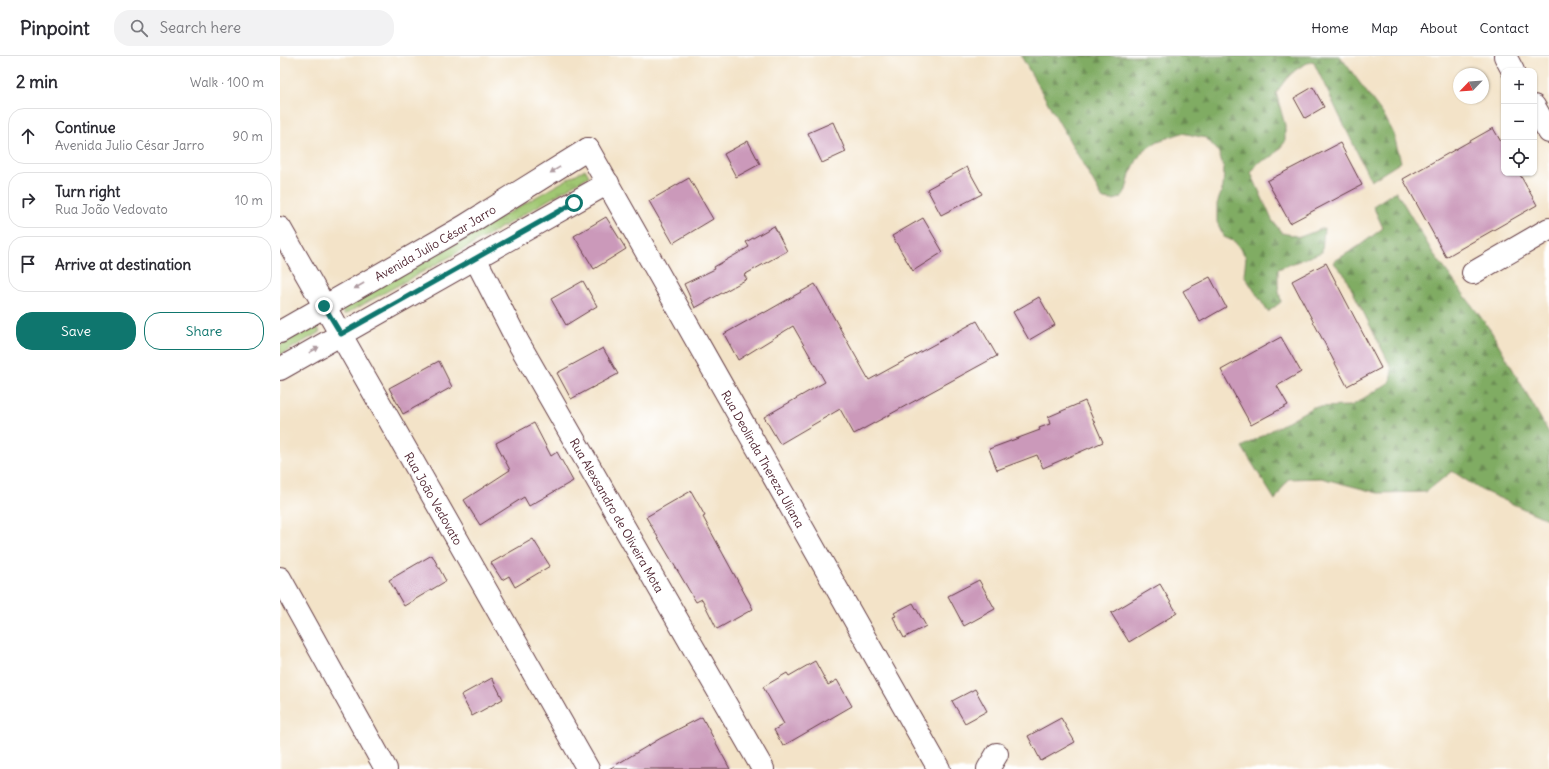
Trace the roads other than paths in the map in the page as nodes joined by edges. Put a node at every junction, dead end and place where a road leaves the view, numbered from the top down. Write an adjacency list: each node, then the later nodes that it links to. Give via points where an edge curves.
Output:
1 (1505, 56): 2 (street)
2 (1511, 68)
3 (1537, 111): 4 (street)
4 (1549, 132)
5 (588, 149): 6 (street, Rua Deolinda Thereza Uliana); 11 (street, Avenida Julio César Jarro, one-way to 11, via 463,227)
6 (608, 183): 9 (street); 19 (street, Rua Deolinda Thereza Uliana)
7 (280, 228): 11 (street, Rua João Vedovato)
8 (1549, 229): 10 (street)
9 (475, 258): 13 (street); 18 (street, Rua Alexsandro de Oliveira Mota, via 518,342)
10 (1473, 273)
11 (324, 306): 12 (street, Avenida Julio César Jarro); 13 (street, Rua João Vedovato)
12 (280, 332)
13 (341, 334): 14 (street, one-way to 13); 17 (street, Rua João Vedovato)
14 (280, 369)
15 (280, 578): 16 (street)
16 (386, 769)
17 (588, 769)
18 (763, 769)
19 (939, 769)

